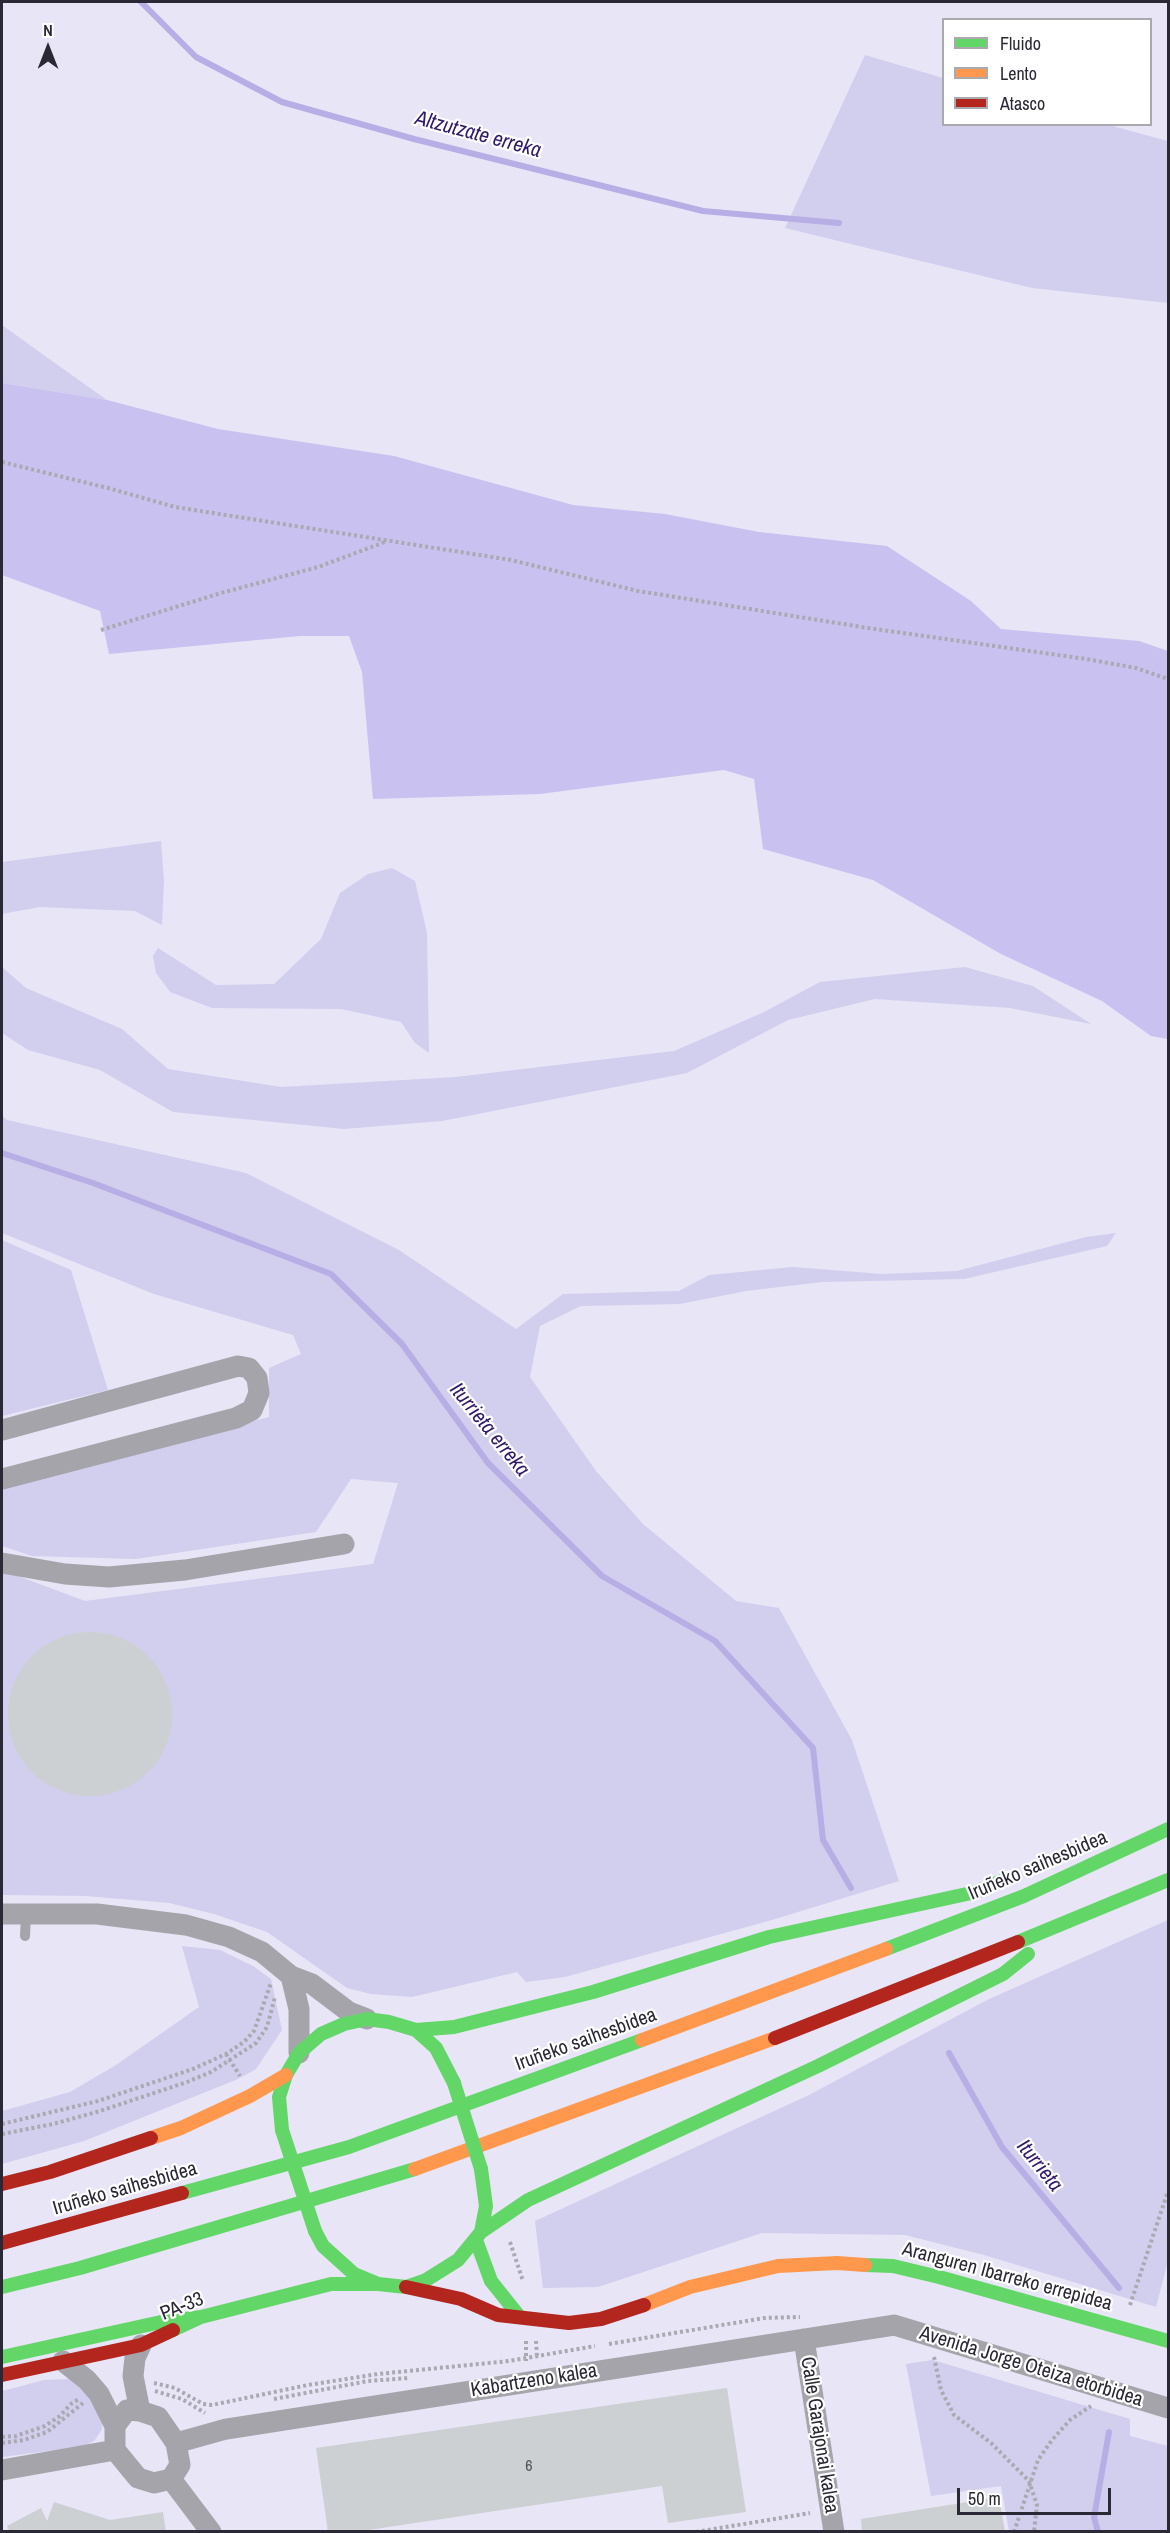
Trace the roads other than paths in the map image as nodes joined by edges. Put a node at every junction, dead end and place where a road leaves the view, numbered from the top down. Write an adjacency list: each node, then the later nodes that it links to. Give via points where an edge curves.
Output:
1 (2, 1430): 2 (street, via 238,1366 249,1368 257,1378 260,1393 252,1410 236,1418)
2 (2, 1479)
3 (344, 1544): 4 (street, via 185,1570 110,1576 65,1574)
4 (2, 1563)
5 (1168, 1830): 23 (main road, Iruñeko saihesbidea, via 1024,1896 349,2147)
6 (1020, 1874): 17 (main road, via 976,1892 769,1937 593,1992 454,2027)
7 (1168, 1880): 20 (main road, via 788,2033)
8 (1168, 1893): 11 (main road)
9 (2, 1914): 10 (street)
10 (26, 1914): 12 (lane); 13 (street, via 97,1914 186,1925 229,1937 262,1952)
11 (1082, 1931)
12 (25, 1936)
13 (282, 1978): 15 (street, via 312,1984 349,2012); 18 (street, via 299,2009)
14 (957, 1981): 22 (main road, via 1033,1952 1003,1974 818,2066 528,2200)
15 (367, 2019): 17 (main road); 18 (main road, via 321,2034)
16 (843, 2026): 20 (main road, via 687,2081)
17 (416, 2030): 22 (main road, bridge, via 436,2048 454,2083 481,2169 486,2206)
18 (298, 2053): 19 (main road)
19 (286, 2075): 21 (main road, via 181,2128); 24 (main road, bridge, via 279,2097 282,2130 315,2231 336,2259 354,2274)
20 (598, 2103): 25 (main road, via 424,2166 80,2268)
21 (2, 2184)
22 (479, 2236): 26 (main road, via 458,2260 426,2280); 27 (main road, via 491,2281)
23 (2, 2242)
24 (378, 2284): 26 (main road, Aranguren Ibarreko errepidea); 28 (main road, PA-33, via 331,2284)
25 (2, 2287)
26 (406, 2287): 27 (main road, Aranguren Ibarreko errepidea, via 460,2299 498,2315)
27 (519, 2316): 31 (main road, Aranguren Ibarreko errepidea, via 569,2323 601,2319 736,2274 778,2266 837,2263 905,2269)
28 (201, 2317): 32 (main road, PA-33); 33 (main road)
29 (894, 2325): 30 (street, Kabartzeno kalea); 36 (street, Avenida Jorge Oteiza etorbidea)
30 (804, 2339): 39 (street, Kabartzeno kalea, via 226,2429); 44 (street, Calle Garajonai kalea)
31 (1168, 2341)
32 (141, 2345): 34 (main road, PA-33); 37 (street, via 135,2358 134,2385)
33 (2, 2357)
34 (63, 2361): 35 (main road, PA-33); 38 (street, via 87,2380 94,2398)
35 (2, 2375)
36 (1168, 2408)
37 (140, 2411): 38 (street, via 127,2410); 39 (street, via 158,2417)
38 (115, 2426): 40 (street)
39 (176, 2443): 42 (street, via 180,2465)
40 (115, 2450): 41 (street); 42 (street, via 138,2478 154,2483)
41 (2, 2470)
42 (171, 2479): 43 (street)
43 (211, 2532)
44 (834, 2532)

